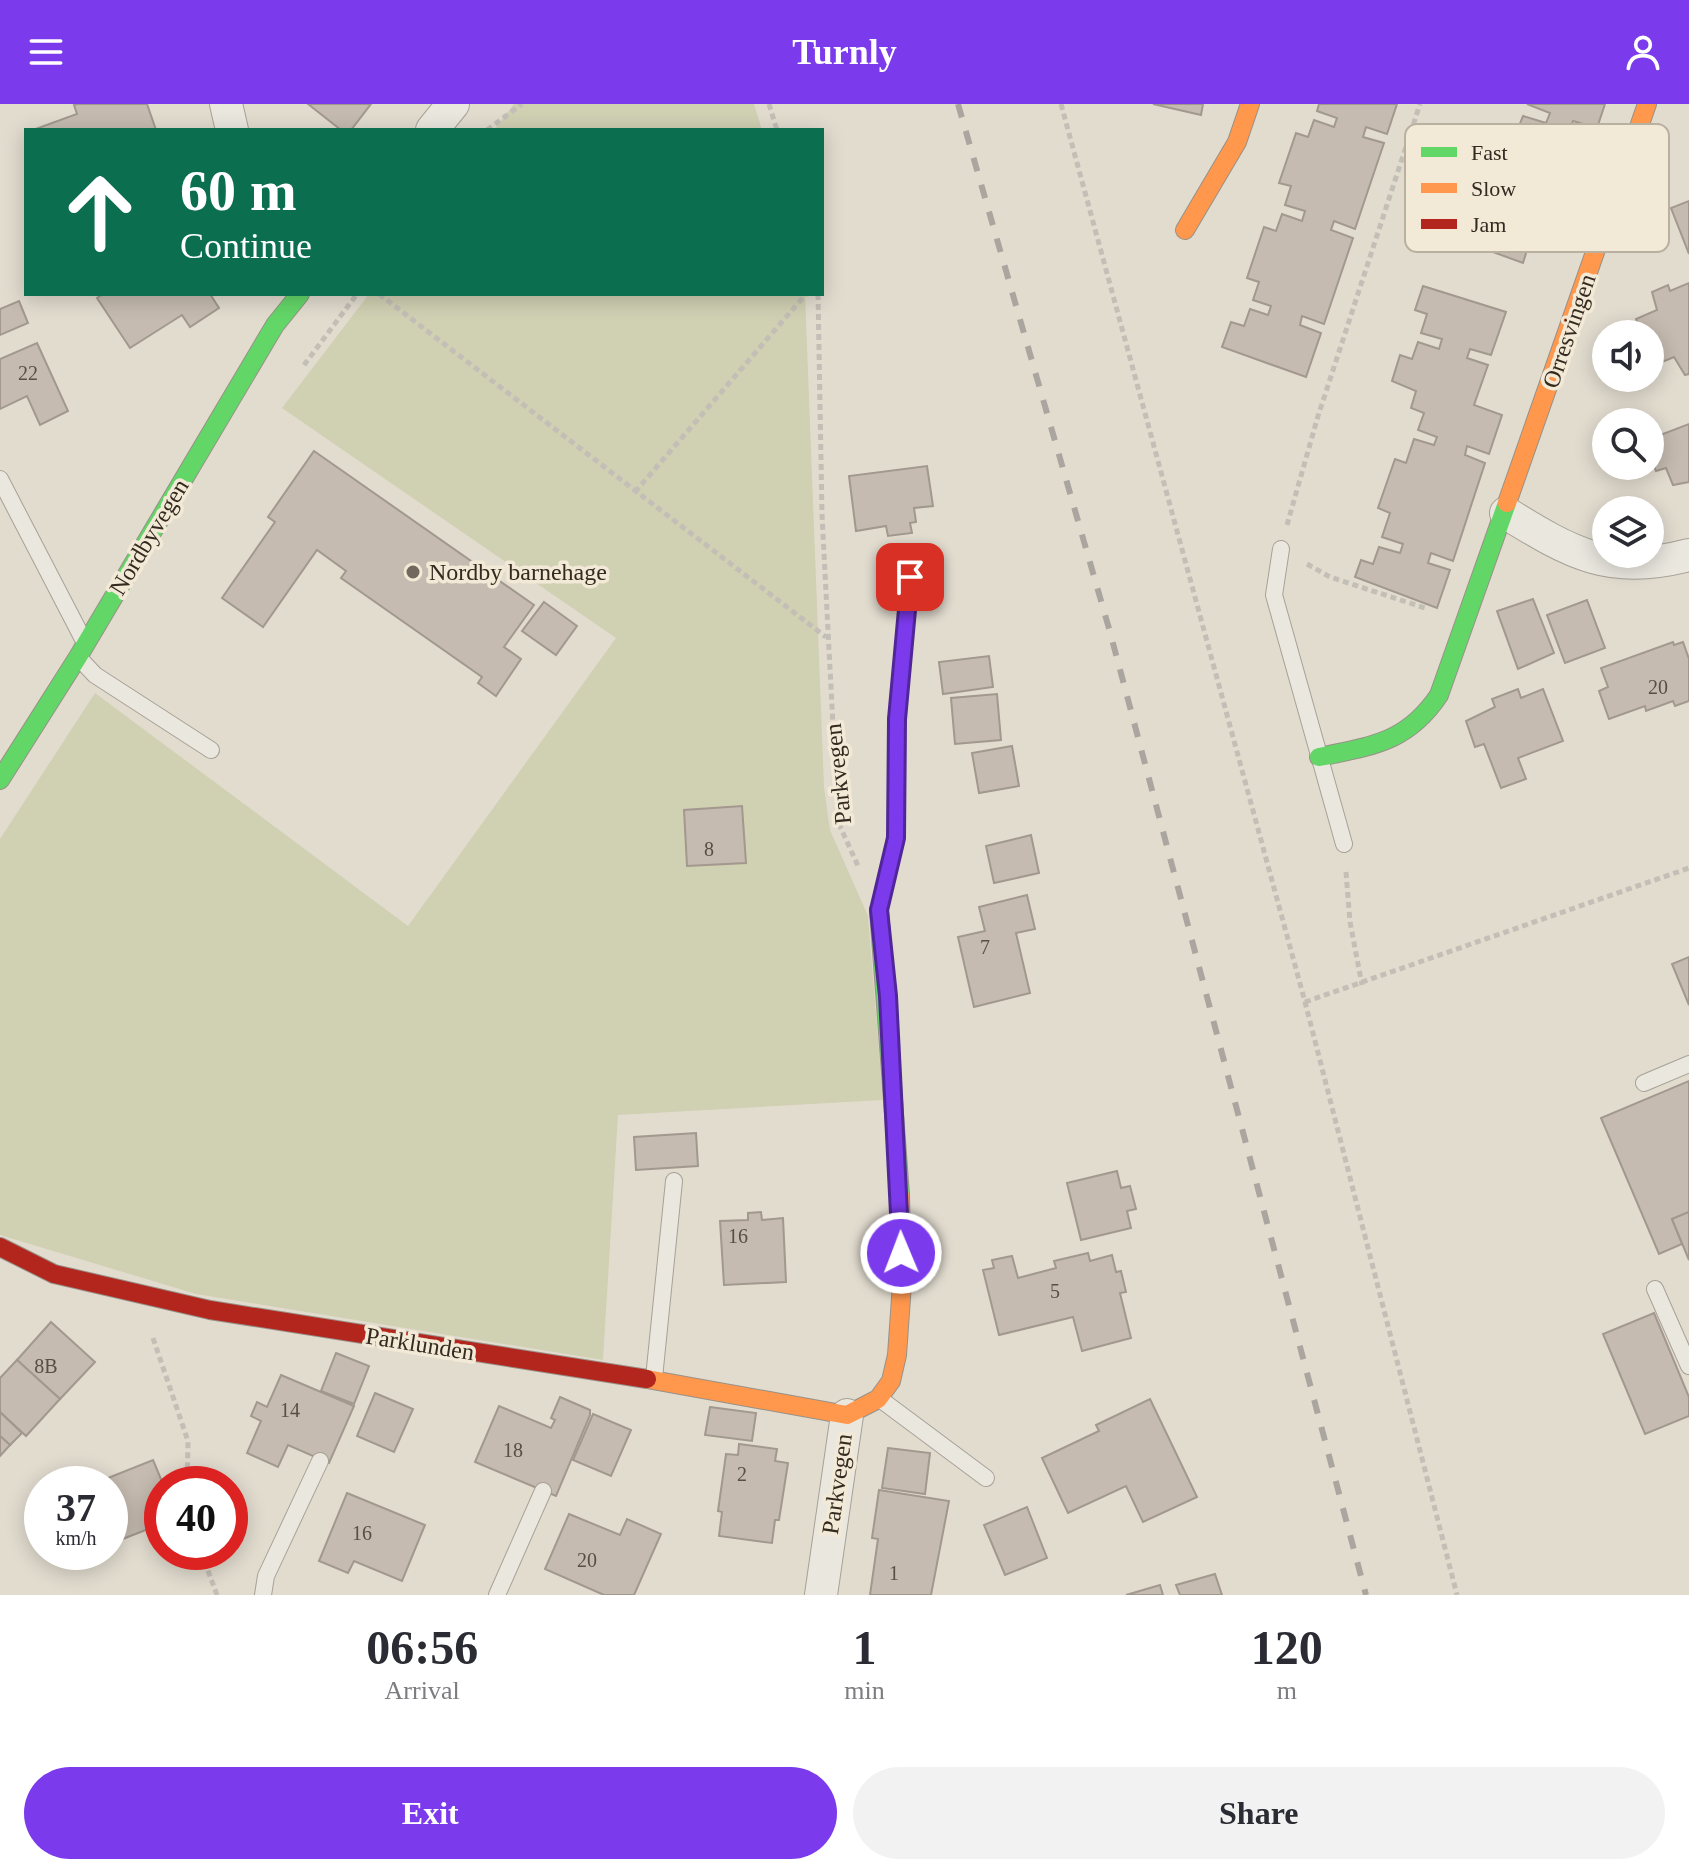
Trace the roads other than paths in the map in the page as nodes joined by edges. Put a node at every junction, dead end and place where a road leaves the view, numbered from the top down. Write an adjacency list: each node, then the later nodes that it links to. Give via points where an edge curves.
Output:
1 (226, 104): 6 (street)
2 (453, 104): 7 (street)
3 (1250, 104): 8 (street, via 1237,142)
4 (1647, 104): 5 (street, Orresvingen)
5 (1640, 124)
6 (232, 128)
7 (434, 128)
8 (1185, 230)
9 (1596, 252): 13 (street, Orresvingen)
10 (296, 296): 11 (street, Nordbyvegen)
11 (272, 310): 17 (street, Nordbyvegen)
12 (0, 479): 17 (lane)
13 (1506, 513): 15 (street, via 1565,549 1610,563 1659,563); 19 (street, Orresvingen, via 1427,719 1379,744)
14 (1281, 549): 19 (lane, via 1274,595)
15 (1689, 555)
16 (910, 577): 22 (lane, via 897,719 896,838)
17 (82, 650): 18 (lane, via 95,675); 20 (street, Nordbyvegen)
18 (211, 750)
19 (1319, 757): 21 (lane)
20 (0, 780)
21 (1344, 844)
22 (879, 910): 30 (street, via 899,1160 902,1284 897,1355 891,1381)
23 (1689, 1064): 24 (lane)
24 (1644, 1083)
25 (674, 1181): 29 (lane)
26 (0, 1247): 29 (street, Parklunden, via 54,1274 225,1313)
27 (1655, 1289): 28 (lane)
28 (1689, 1366)
29 (654, 1380): 31 (street, Parklunden)
30 (878, 1399): 31 (street, Parkvegen); 33 (lane)
31 (847, 1415): 37 (street, Parkvegen)
32 (320, 1461): 35 (lane, via 266,1576)
33 (986, 1478)
34 (543, 1491): 36 (lane)
35 (263, 1595)
36 (497, 1595)
37 (821, 1595)

